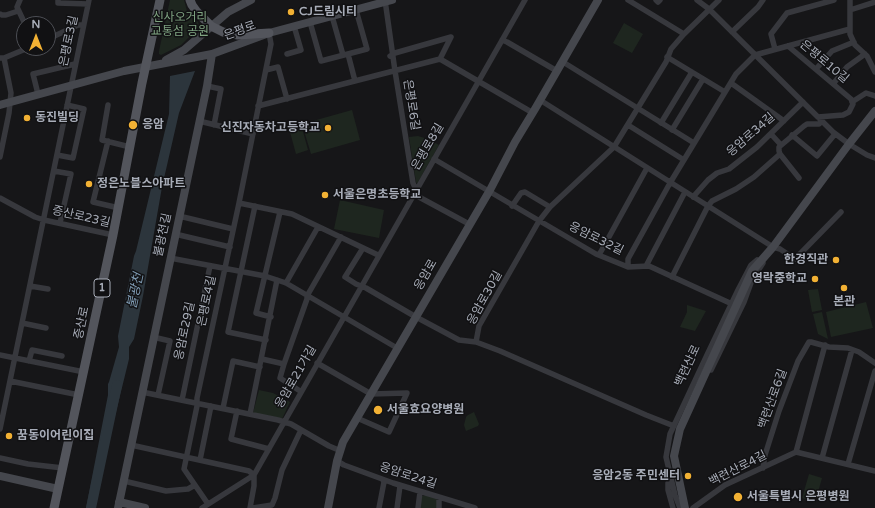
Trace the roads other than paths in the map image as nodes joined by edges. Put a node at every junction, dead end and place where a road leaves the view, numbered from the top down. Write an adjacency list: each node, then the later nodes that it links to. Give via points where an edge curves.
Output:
1 (20, 0): 22 (street)
2 (58, 0): 17 (street, via 58,3)
3 (160, 0): 51 (main road, 1)
4 (190, 0): 28 (main road, via 197,12)
5 (252, 0): 28 (main road, via 228,12)
6 (525, 0): 35 (street, 은평로8길)
7 (598, 0): 49 (main road, 응암로)
8 (628, 0): 33 (street)
9 (656, 0): 10 (street)
10 (660, 0)
11 (697, 0): 19 (street)
12 (719, 0): 19 (street)
13 (763, 0): 31 (street)
14 (834, 0): 38 (street, via 787,13 771,34)
15 (850, 0): 21 (street)
16 (387, 1): 20 (main road, 은평로); 44 (street, 은평로6길)
17 (88, 2): 27 (street, 은평로3길)
18 (875, 2): 21 (street)
19 (709, 9): 31 (street); 33 (street)
20 (356, 10): 25 (main road, 은평로); 43 (street, via 366,49)
21 (850, 10): 30 (street)
22 (18, 11): 23 (street); 24 (street)
23 (0, 14)
24 (21, 16)
25 (332, 16): 26 (main road, 은평로); 43 (street)
26 (310, 22): 29 (main road, 은평로); 43 (street, via 321,61)
27 (83, 25): 34 (street); 50 (street, 은평로3길)
28 (211, 26): 32 (main road, via 231,34); 51 (main road, via 181,53)
29 (294, 26): 32 (main road, 은평로); 41 (street, via 301,50)
30 (850, 29): 36 (street); 37 (street)
31 (732, 32): 45 (street)
32 (270, 33): 40 (main road, 은평로); 53 (street, 은평로4길, via 271,44)
33 (684, 34): 46 (street)
34 (56, 35)
35 (502, 40): 55 (street); 59 (street, 은평로8길)
36 (854, 42): 42 (street); 52 (street, via 832,51)
37 (788, 46): 38 (street, 은평로10길); 52 (street, 은평로10길)
38 (775, 49): 45 (street, 은평로10길)
39 (16, 53): 47 (street)
40 (212, 54): 51 (main road, 은평로); 64 (main road, 불광천길)
41 (287, 54)
42 (866, 54): 57 (street); 62 (street, via 847,67)
43 (345, 55): 60 (street)
44 (391, 55): 48 (street, via 451,37); 54 (street, 은평로6길)
45 (755, 55): 61 (street, via 736,74); 71 (street)
46 (667, 57): 56 (street); 77 (street)
47 (2, 58): 70 (street, via 11,90)
48 (440, 60): 54 (street, 은평로6길); 59 (street)
49 (563, 62): 55 (main road, 응암로); 77 (street)
50 (75, 64): 63 (street, 은평로3길); 66 (street, via 33,74)
51 (145, 67): 63 (main road, 은평로); 95 (main road, 증산로 / 1)
52 (816, 69): 62 (street, 은평로10길)
53 (266, 70): 68 (street, via 278,67); 76 (street, 은평로4길)
54 (395, 71): 60 (street, 은평로6길); 107 (street, 은평로6길)
55 (557, 71): 69 (main road, 응암로)
56 (692, 72): 58 (street); 83 (street)
57 (875, 72)
58 (703, 79): 65 (street); 86 (street)
59 (479, 80): 79 (street); 101 (street, 은평로8길)
60 (355, 81): 68 (street, 은평로6길)
61 (731, 83): 65 (street); 82 (street)
62 (833, 84): 72 (street, 은평로10길)
63 (71, 86): 66 (main road, 은평로); 74 (street)
64 (207, 86): 81 (main road, 불광천길); 84 (street, via 221,89)
65 (725, 92): 92 (street)
66 (38, 94): 70 (main road, 은평로)
67 (875, 96): 72 (street, via 866,93)
68 (286, 99): 76 (street)
69 (540, 100): 79 (main road, 응암로); 96 (street)
70 (10, 102): 73 (main road, 은평로); 99 (street)
71 (803, 102): 80 (street); 82 (street, 응암로34길)
72 (852, 102): 80 (street, via 849,112 844,115)
73 (0, 105)
74 (67, 105): 98 (street); 98 (street, via 84,109 74,158)
75 (108, 105): 91 (street, via 102,140)
76 (258, 106): 87 (street, 은평로4길)
77 (637, 109): 83 (street); 85 (street)
78 (875, 111): 93 (main road, 백련산로)
79 (533, 113): 108 (main road, 응암로)
80 (820, 119): 89 (street); 90 (street, via 818,124 807,124)
81 (199, 121): 84 (street); 120 (main road, 불광천길)
82 (784, 121): 88 (street, 응암로34길)
83 (661, 123): 86 (street)
84 (214, 125): 87 (street)
85 (628, 125): 96 (street); 102 (street)
86 (672, 130): 92 (street)
87 (253, 134): 112 (street, 은평로4길)
88 (771, 134): 94 (street); 110 (street, 응암로34길, via 740,162 708,180)
89 (835, 134): 90 (street, via 817,156); 93 (street)
90 (792, 135): 94 (street)
91 (108, 142): 95 (street); 117 (street, via 93,202)
92 (694, 143): 102 (street)
93 (849, 144): 100 (street); 131 (main road, 백련산로)
94 (781, 145): 97 (street)
95 (130, 147): 117 (main road, 증산로 / 1)
96 (614, 147): 103 (street); 116 (street)
97 (780, 154): 105 (street); 115 (street, via 754,177 712,201)
98 (57, 155): 104 (street, 증산로23길)
99 (0, 156)
100 (875, 158)
101 (434, 159): 107 (street, 은평로8길); 108 (street, 응암로32길)
102 (684, 160): 106 (street)
103 (647, 168): 106 (street); 134 (street)
104 (54, 171): 121 (street, 증산로23길); 123 (street, via 70,174)
105 (799, 178)
106 (670, 183): 109 (street); 137 (street, via 628,259)
107 (416, 189): 124 (street, via 419,197); 133 (street, 은평로8길)
108 (489, 192): 114 (street, 응암로32길); 124 (main road, 응암로)
109 (685, 192): 110 (street); 138 (street)
110 (693, 197): 115 (street)
111 (0, 198): 121 (street, 증산로23길)
112 (239, 203): 113 (street); 126 (street, 은평로4길)
113 (255, 206): 118 (street); 140 (street)
114 (512, 206): 116 (street, via 521,192 526,192); 122 (street, 응암로32길)
115 (708, 206): 131 (street); 142 (street)
116 (550, 207): 122 (street)
117 (119, 208): 128 (main road, 증산로 / 1)
118 (280, 212): 125 (street, via 292,214); 141 (street)
119 (840, 212): 131 (street, via 795,259)
120 (179, 216): 126 (street); 127 (main road, 불광천길)
121 (44, 220): 123 (street, 증산로23길); 145 (street, 증산로23길)
122 (539, 221): 134 (street, 응암로32길); 157 (street, 응암로30길, via 479,326)
123 (60, 223): 128 (street, 증산로23길)
124 (470, 224): 152 (main road, 응암로)
125 (318, 227): 129 (street); 144 (street)
126 (233, 229): 130 (street, 은평로4길)
127 (175, 234): 130 (street); 135 (main road, 불광천길)
128 (113, 235): 171 (main road, 증산로 / 1)
129 (341, 237): 132 (street); 148 (street)
130 (230, 247): 139 (street, 은평로4길)
131 (772, 247): 149 (street, 백련산로, via 751,265); 204 (main road, 백련산로, via 752,271 680,429 674,456)
132 (363, 248): 133 (street); 146 (street, via 345,277)
133 (378, 255): 146 (street, 은평로8길)
134 (599, 255): 137 (street, 응암로32길)
135 (170, 258): 136 (street); 155 (main road, 불광천길)
136 (210, 266): 139 (street); 178 (street, 응암로29길)
137 (628, 266): 138 (street, 응암로32길)
138 (646, 266): 142 (street, 응암로32길)
139 (225, 269): 140 (street); 179 (street, 은평로4길)
140 (240, 272): 141 (street); 156 (street, via 228,332)
141 (264, 276): 143 (street); 150 (street, via 256,313)
142 (672, 277): 149 (street, 응암로32길)
143 (277, 280): 144 (street); 150 (street)
144 (286, 283): 148 (street)
145 (30, 286): 147 (street); 153 (street, 증산로23길)
146 (361, 286): 151 (street, 은평로8길); 152 (street, 응암로30길)
147 (48, 290)
148 (307, 296): 151 (street); 168 (street)
149 (732, 304): 186 (street, 백련산로)
150 (271, 317): 156 (street)
151 (343, 317): 159 (street); 166 (street, 응암로21가길)
152 (416, 317): 157 (street, 응암로30길, via 459,340); 159 (main road, 응암로)
153 (22, 323): 154 (street); 163 (street, 증산로23길)
154 (46, 328)
155 (153, 338): 174 (main road, 불광천길); 176 (street, via 170,341)
156 (266, 340): 164 (street)
157 (476, 342): 186 (street)
158 (825, 345): 160 (street); 192 (street); 200 (street, 백련산로6길, via 809,342 798,361 779,411)
159 (397, 348): 175 (main road, 응암로)
160 (852, 350): 167 (street); 195 (street)
161 (0, 355): 163 (street)
162 (62, 356): 165 (street, via 32,350)
163 (14, 358): 165 (street); 172 (street, 증산로23길)
164 (262, 359): 168 (street); 169 (street)
165 (29, 361): 171 (street)
166 (316, 363): 173 (street, 응암로21가길); 175 (street)
167 (875, 363)
168 (284, 364): 173 (street, via 280,378)
169 (260, 367): 181 (street, via 233,361); 183 (street)
170 (875, 371): 198 (street)
171 (84, 372): 177 (main road, 증산로 / 1)
172 (10, 381): 177 (street); 187 (street, 증산로23길)
173 (300, 391): 185 (street, 응암로21가길)
174 (142, 392): 176 (street); 189 (main road, 불광천길)
175 (371, 394): 184 (main road, 응암로); 184 (street, via 407,393 389,432)
176 (158, 395): 178 (street)
177 (79, 396): 199 (main road, 증산로 / 1)
178 (182, 400): 179 (street)
179 (197, 403): 180 (street); 193 (street, 은평로4길)
180 (211, 406): 181 (street); 196 (street)
181 (223, 408): 182 (street)
182 (237, 411): 183 (street); 190 (street, via 231,439)
183 (250, 414): 185 (street)
184 (357, 418): 191 (main road, 응암로, via 343,442)
185 (284, 422): 188 (street); 190 (street, 응암로21가길)
186 (674, 426): 204 (street, 백련산로, via 666,457)
187 (0, 429)
188 (301, 430): 191 (street); 217 (street, via 282,470 272,505)
189 (131, 445): 193 (street); 206 (main road, 불광천길)
190 (269, 449): 202 (street, 응암로21가길)
191 (341, 451): 197 (main road, 응암로)
192 (796, 452): 195 (street); 200 (street, 백련산로4길)
193 (186, 457): 196 (street); 207 (street, 응암로21가길, via 184,469)
194 (0, 458): 199 (street)
195 (822, 458): 198 (street)
196 (200, 460): 202 (street, via 249,471)
197 (337, 461): 205 (street, 응암로24길); 218 (main road, 응암로)
198 (848, 464): 201 (street)
199 (63, 468): 209 (main road, 증산로 / 1)
200 (763, 468): 227 (street, 백련산로4길, via 725,485)
201 (875, 471)
202 (254, 475): 214 (street, 응암로21가길); 217 (street)
203 (0, 476): 209 (main road)
204 (675, 477): 224 (street, via 668,483); 225 (street, 백련산로, via 675,495); 226 (main road, 백련산로)
205 (383, 480): 208 (street, 응암로24길); 219 (street)
206 (124, 481): 207 (street, via 166,491 188,489); 212 (main road, 불광천길)
207 (195, 485): 214 (street, 응암로21가길)
208 (400, 486): 210 (street, 응암로24길); 220 (street)
209 (58, 490): 215 (main road, 증산로 / 1)
210 (420, 492): 211 (street, 응암로24길); 221 (street)
211 (439, 498): 213 (street, 응암로24길); 222 (street)
212 (118, 505): 216 (main road)
213 (456, 505): 223 (street, 응암로24길)
214 (205, 506)
215 (54, 508)
216 (145, 508)
217 (252, 508)
218 (328, 508)
219 (379, 508)
220 (397, 508)
221 (418, 508)
222 (439, 508)
223 (473, 508)
224 (673, 508)
225 (680, 508)
226 (685, 508)
227 (693, 508)

